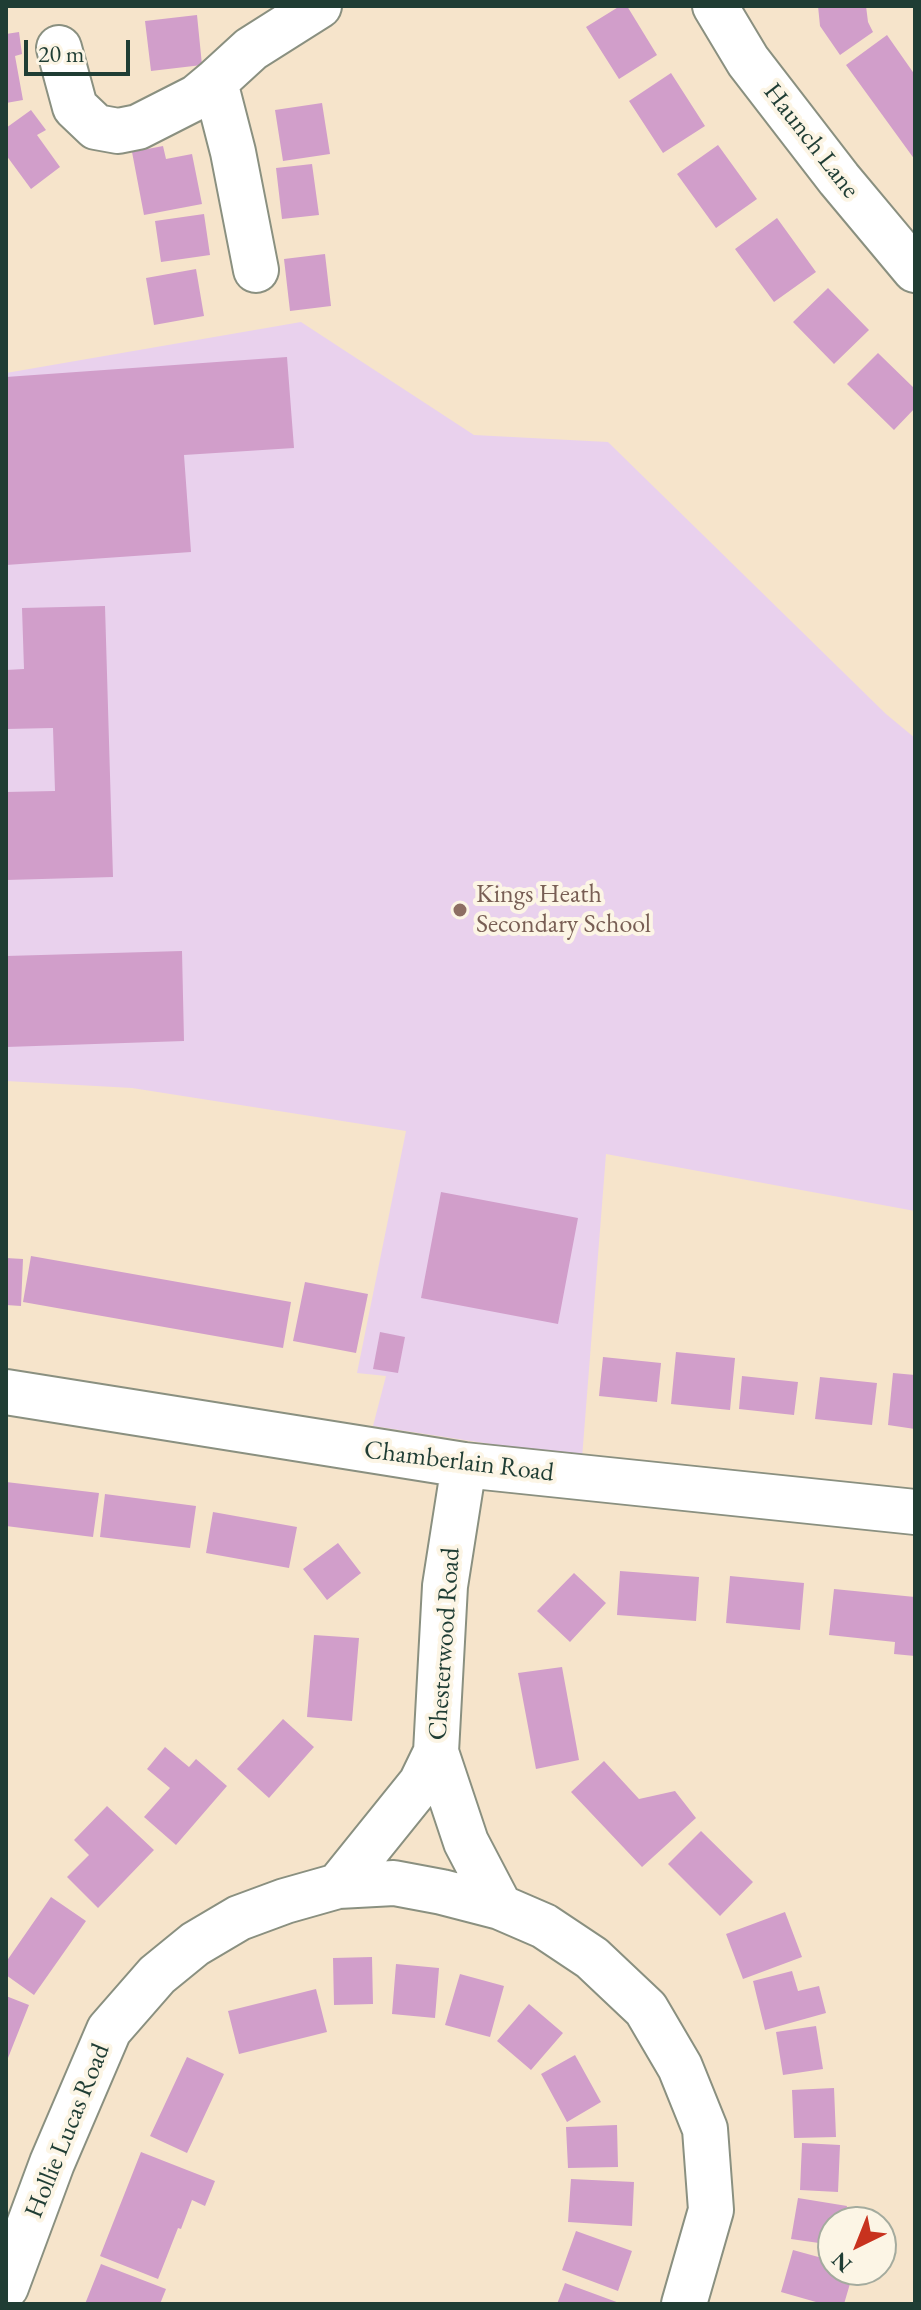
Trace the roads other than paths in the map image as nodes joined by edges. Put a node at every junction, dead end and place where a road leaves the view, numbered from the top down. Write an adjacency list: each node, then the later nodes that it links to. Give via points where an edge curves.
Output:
1 (319, 6): 4 (street, via 251,49)
2 (715, 6): 6 (street, Haunch Lane, via 748,61)
3 (59, 48): 4 (street, via 75,107 96,127 138,127)
4 (215, 82): 5 (street)
5 (256, 270)
6 (915, 270)
7 (6, 1392): 8 (street, Chamberlain Road)
8 (464, 1465): 9 (street, Chamberlain Road); 10 (street, Chesterwood Road, via 445,1586)
9 (915, 1512)
10 (436, 1752): 11 (street, via 421,1783); 12 (street, Chesterwood Road, via 466,1842)
11 (338, 1886): 12 (street, via 394,1883); 13 (street, Hollie Lucas Road, via 239,1918 195,1944 157,1975 109,2030)
12 (500, 1907): 14 (street, via 544,1926 592,1958 646,2009 680,2067 705,2129 711,2210)
13 (6, 2287)
14 (684, 2304)

